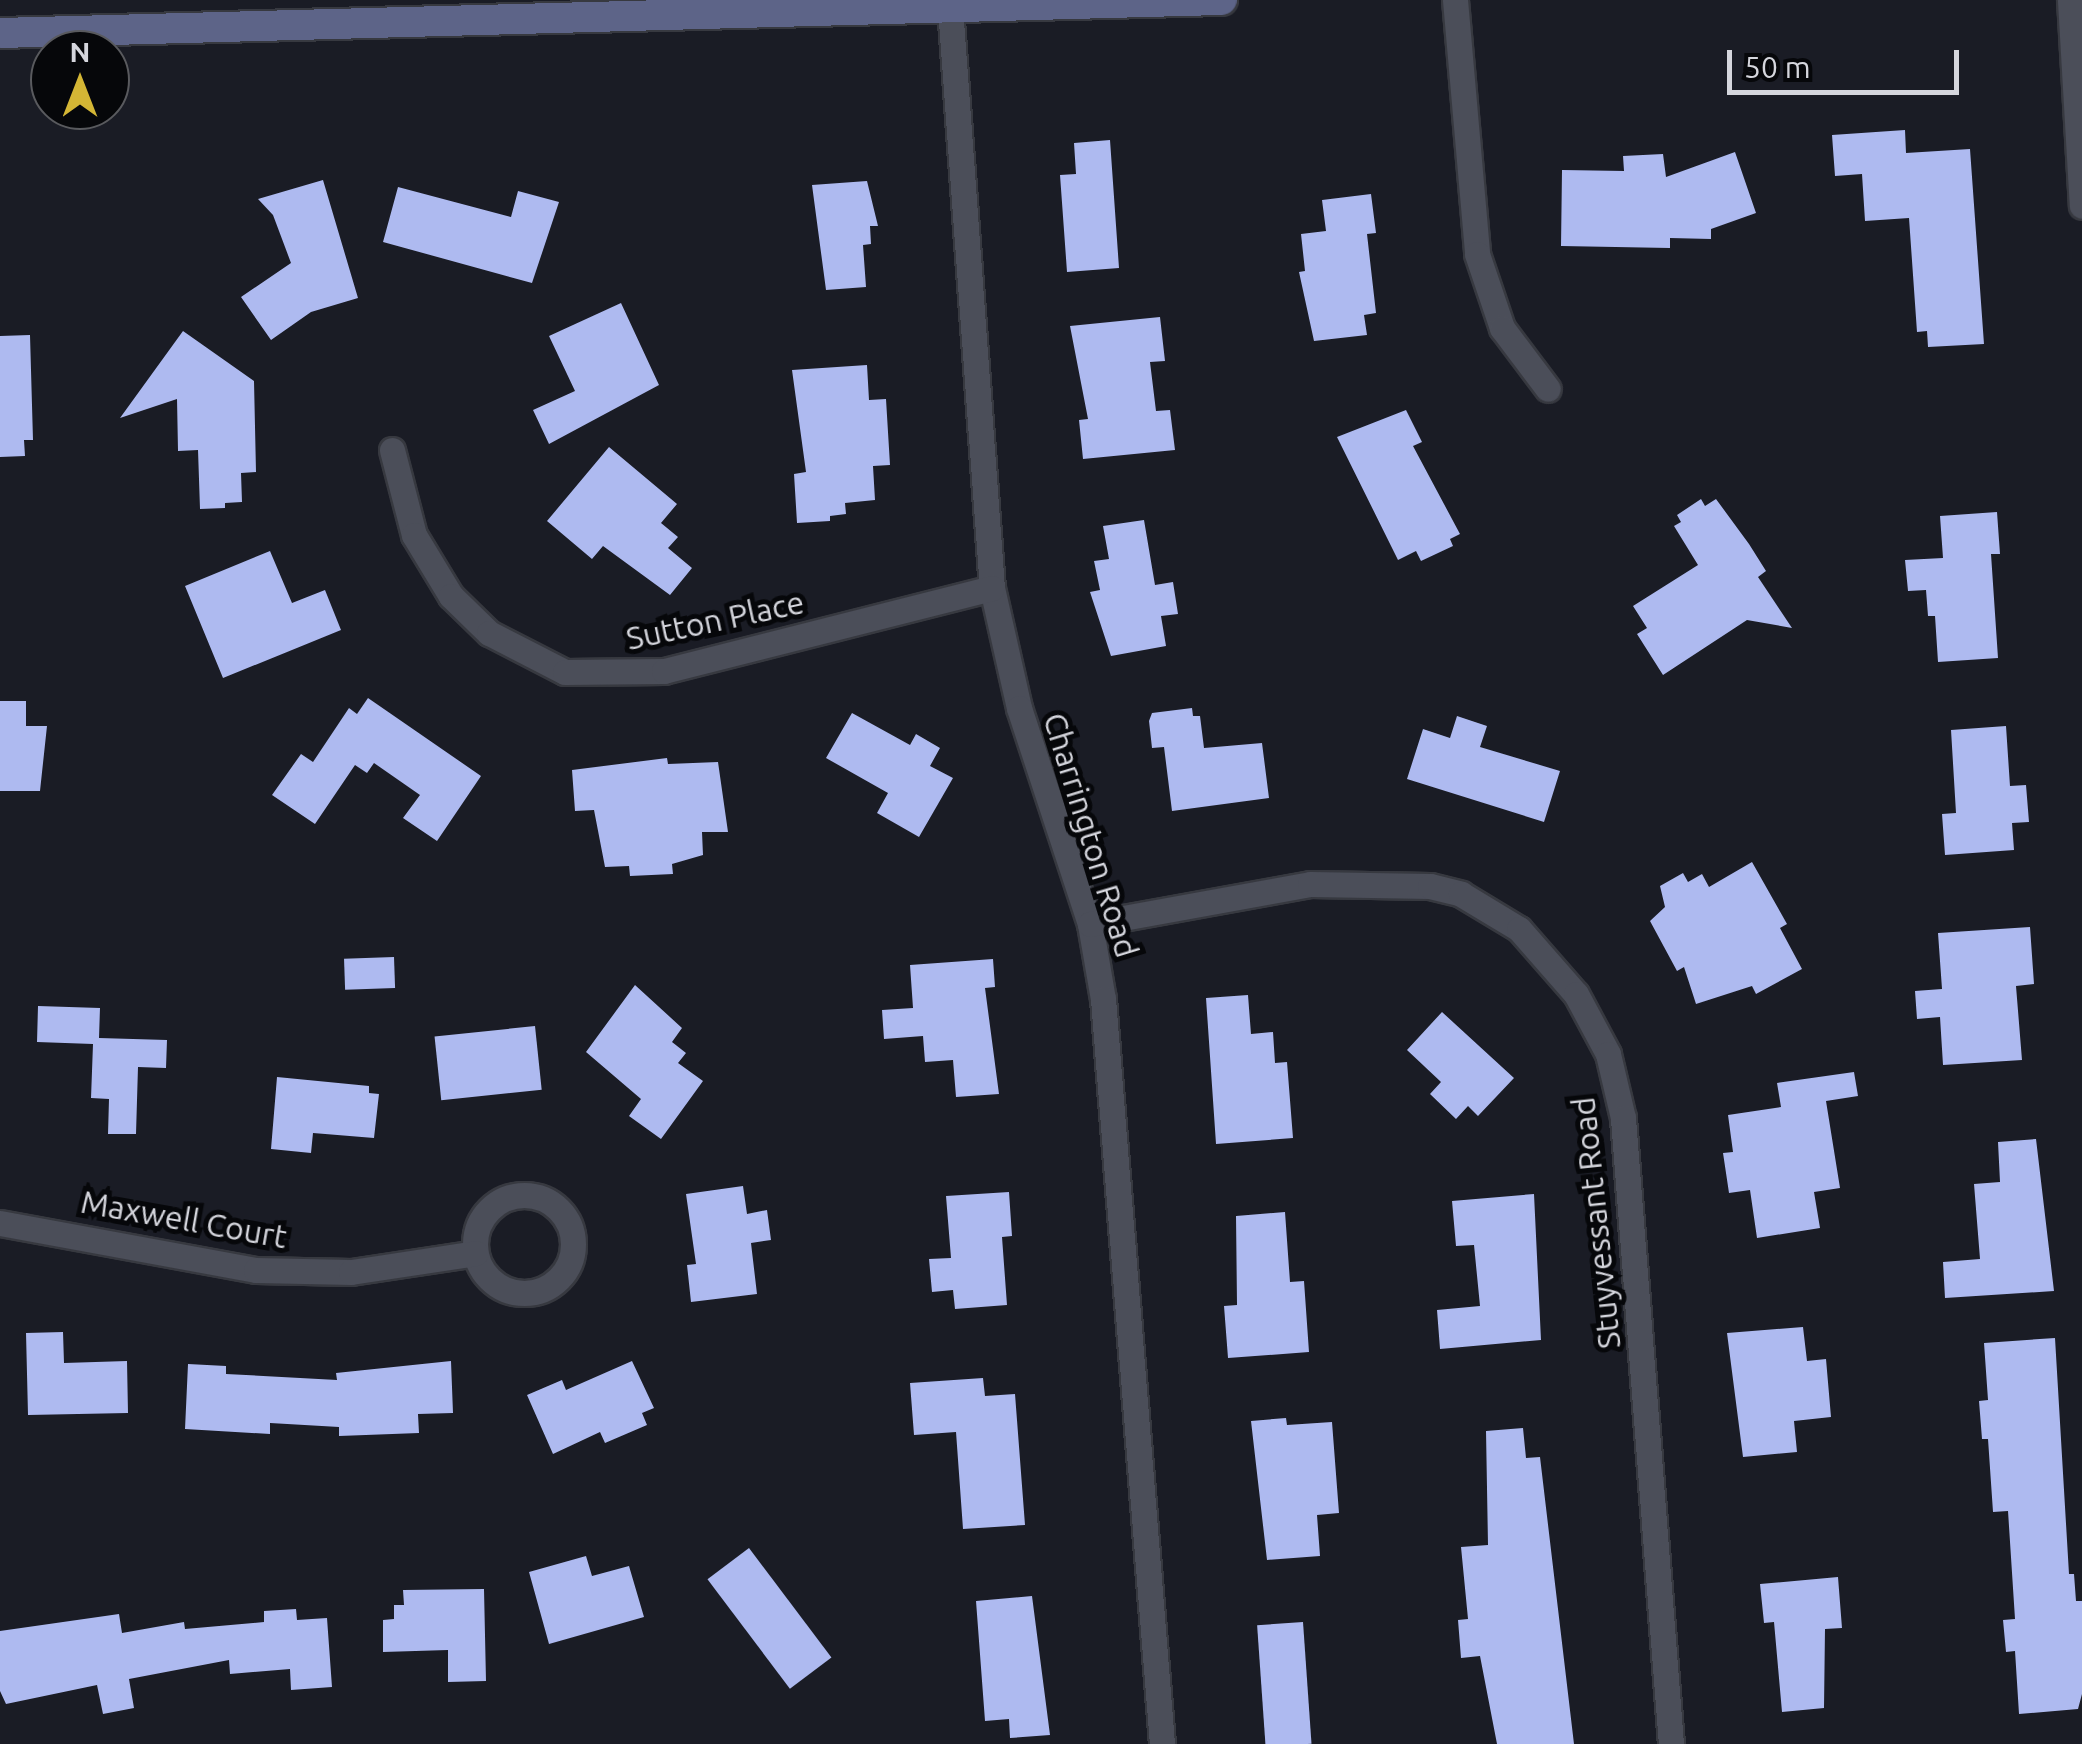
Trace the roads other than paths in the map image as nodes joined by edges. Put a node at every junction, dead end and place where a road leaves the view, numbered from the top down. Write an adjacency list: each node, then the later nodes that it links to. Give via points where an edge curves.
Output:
1 (1222, 0): 5 (street)
2 (1455, 0): 8 (street, via 1480,267 1502,328)
3 (2070, 0): 7 (street)
4 (784, 5): 5 (street); 6 (street)
5 (950, 7): 10 (street, Charrington Road)
6 (0, 33)
7 (2082, 206)
8 (1548, 389)
9 (392, 450): 10 (street, Sutton Place, via 414,535 451,596 489,633 565,672 664,670)
10 (992, 588): 11 (street, Charrington Road, via 1019,708)
11 (1090, 924): 14 (street, Charrington Road, via 1103,1000); 15 (street, Stuyvessant Road, via 1310,884 1430,886 1462,894 1519,929 1576,994 1608,1054 1623,1118)
12 (0, 1223): 13 (street, Maxwell Court, via 256,1270 351,1272)
13 (476, 1252)
14 (1162, 1744)
15 (1671, 1744)

